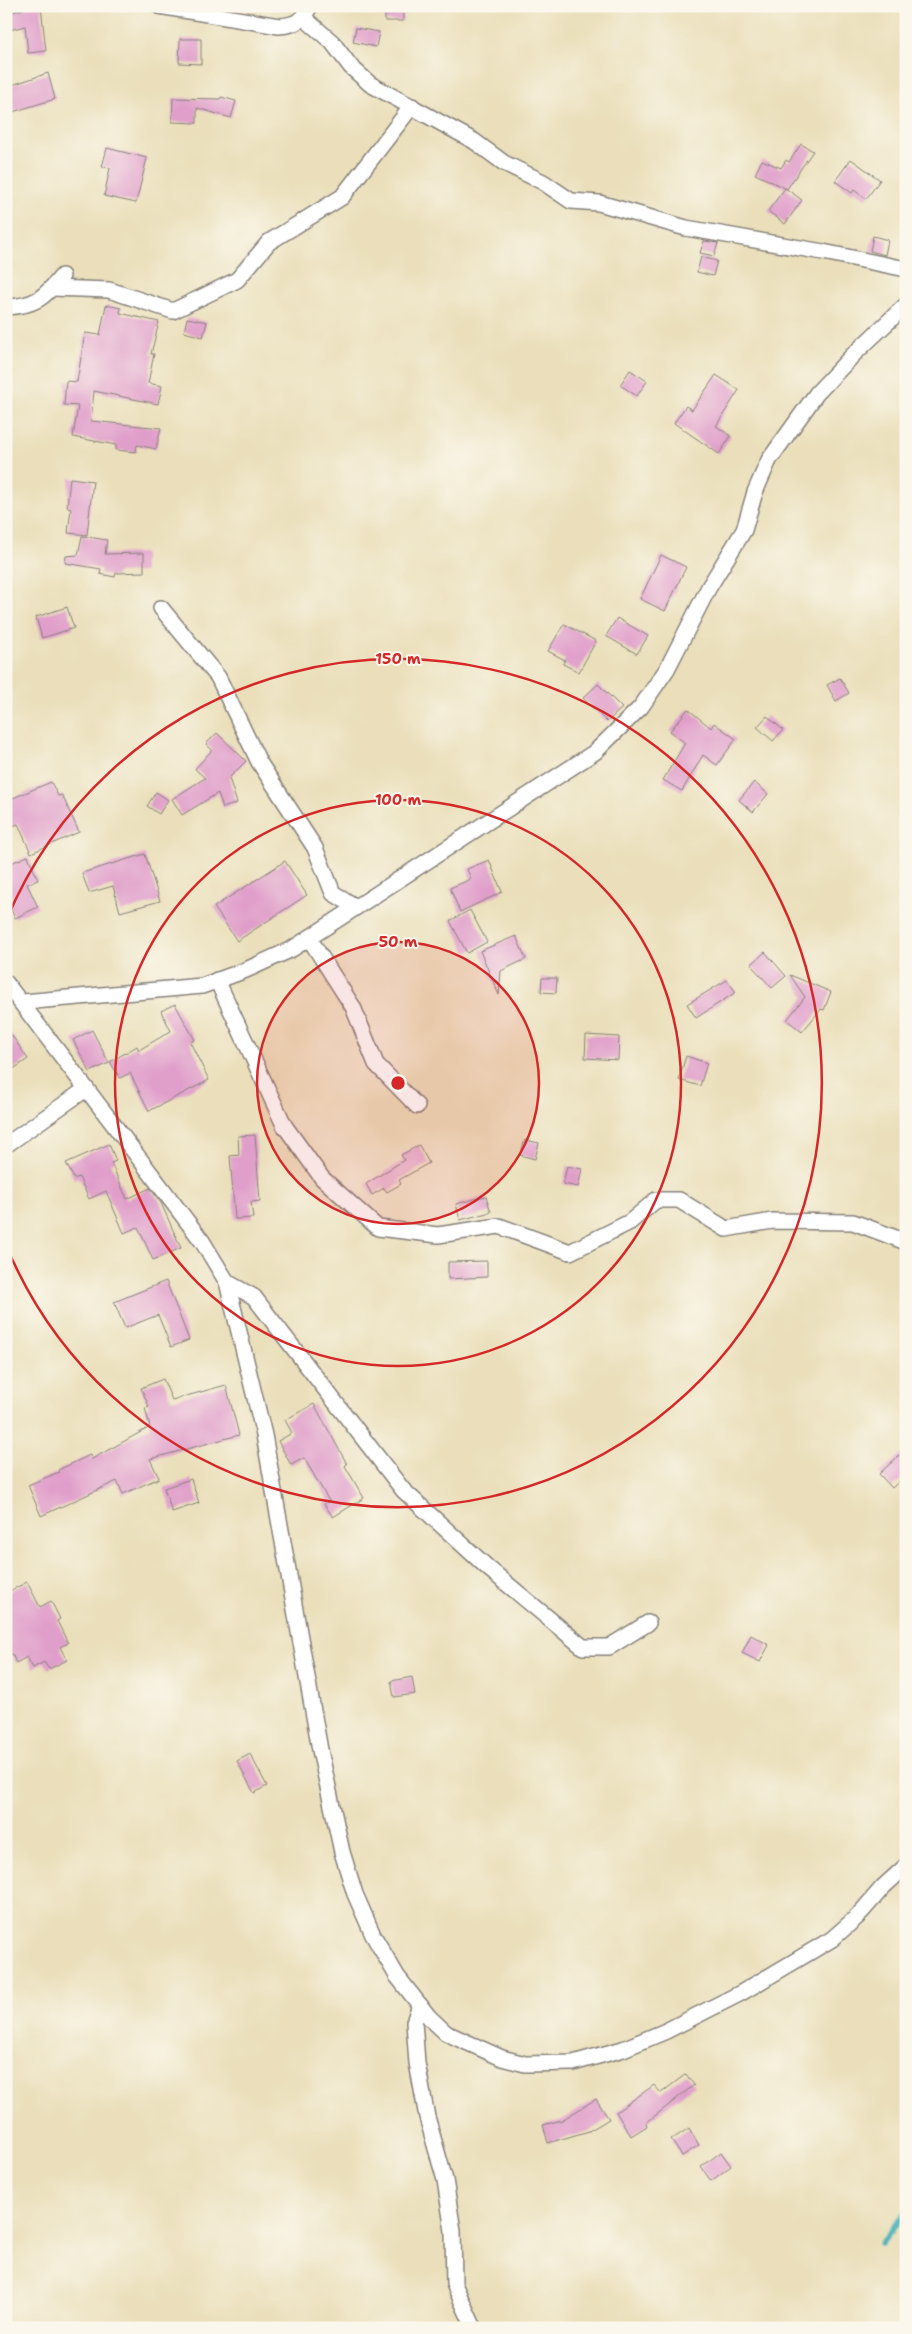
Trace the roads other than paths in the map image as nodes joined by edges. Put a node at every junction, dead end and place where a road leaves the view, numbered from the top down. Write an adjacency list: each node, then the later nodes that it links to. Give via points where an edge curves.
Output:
1 (159, 6): 2 (street, via 279,26 294,26)
2 (307, 12): 3 (street, via 351,67 370,84)
3 (412, 106): 4 (street, via 571,201 599,203 686,228); 6 (street, via 342,198 269,242 237,280 173,310 109,290 57,282 38,301 25,306)
4 (906, 270)
5 (906, 305): 8 (street, via 817,393 769,460 744,530 709,587 667,669 641,707 595,752)
6 (6, 307)
7 (161, 608): 8 (street, via 218,677 259,762 316,848 333,892)
8 (356, 907): 9 (street)
9 (309, 938): 10 (street, via 292,949); 14 (street, via 353,1007 376,1064)
10 (217, 980): 12 (street, via 202,986); 16 (street, via 284,1125 322,1178 378,1228 438,1235 499,1226 570,1252 630,1222 656,1200 679,1200 726,1229 772,1221 853,1222)
11 (6, 983): 12 (street)
12 (23, 1002): 13 (street)
13 (86, 1089): 15 (street); 17 (street, via 202,1241)
14 (417, 1106)
15 (6, 1145)
16 (906, 1242)
17 (227, 1282): 18 (street, via 254,1297 403,1490 488,1568 583,1646 609,1647); 20 (street, via 264,1435 320,1750 342,1852 373,1936 397,1976)
18 (648, 1624)
19 (906, 1866): 20 (street, via 832,1939 741,1993 623,2049 573,2063 525,2064 502,2058 446,2032)
20 (420, 2005): 21 (street, via 414,2022 417,2063 454,2231 454,2284)
21 (474, 2328)

